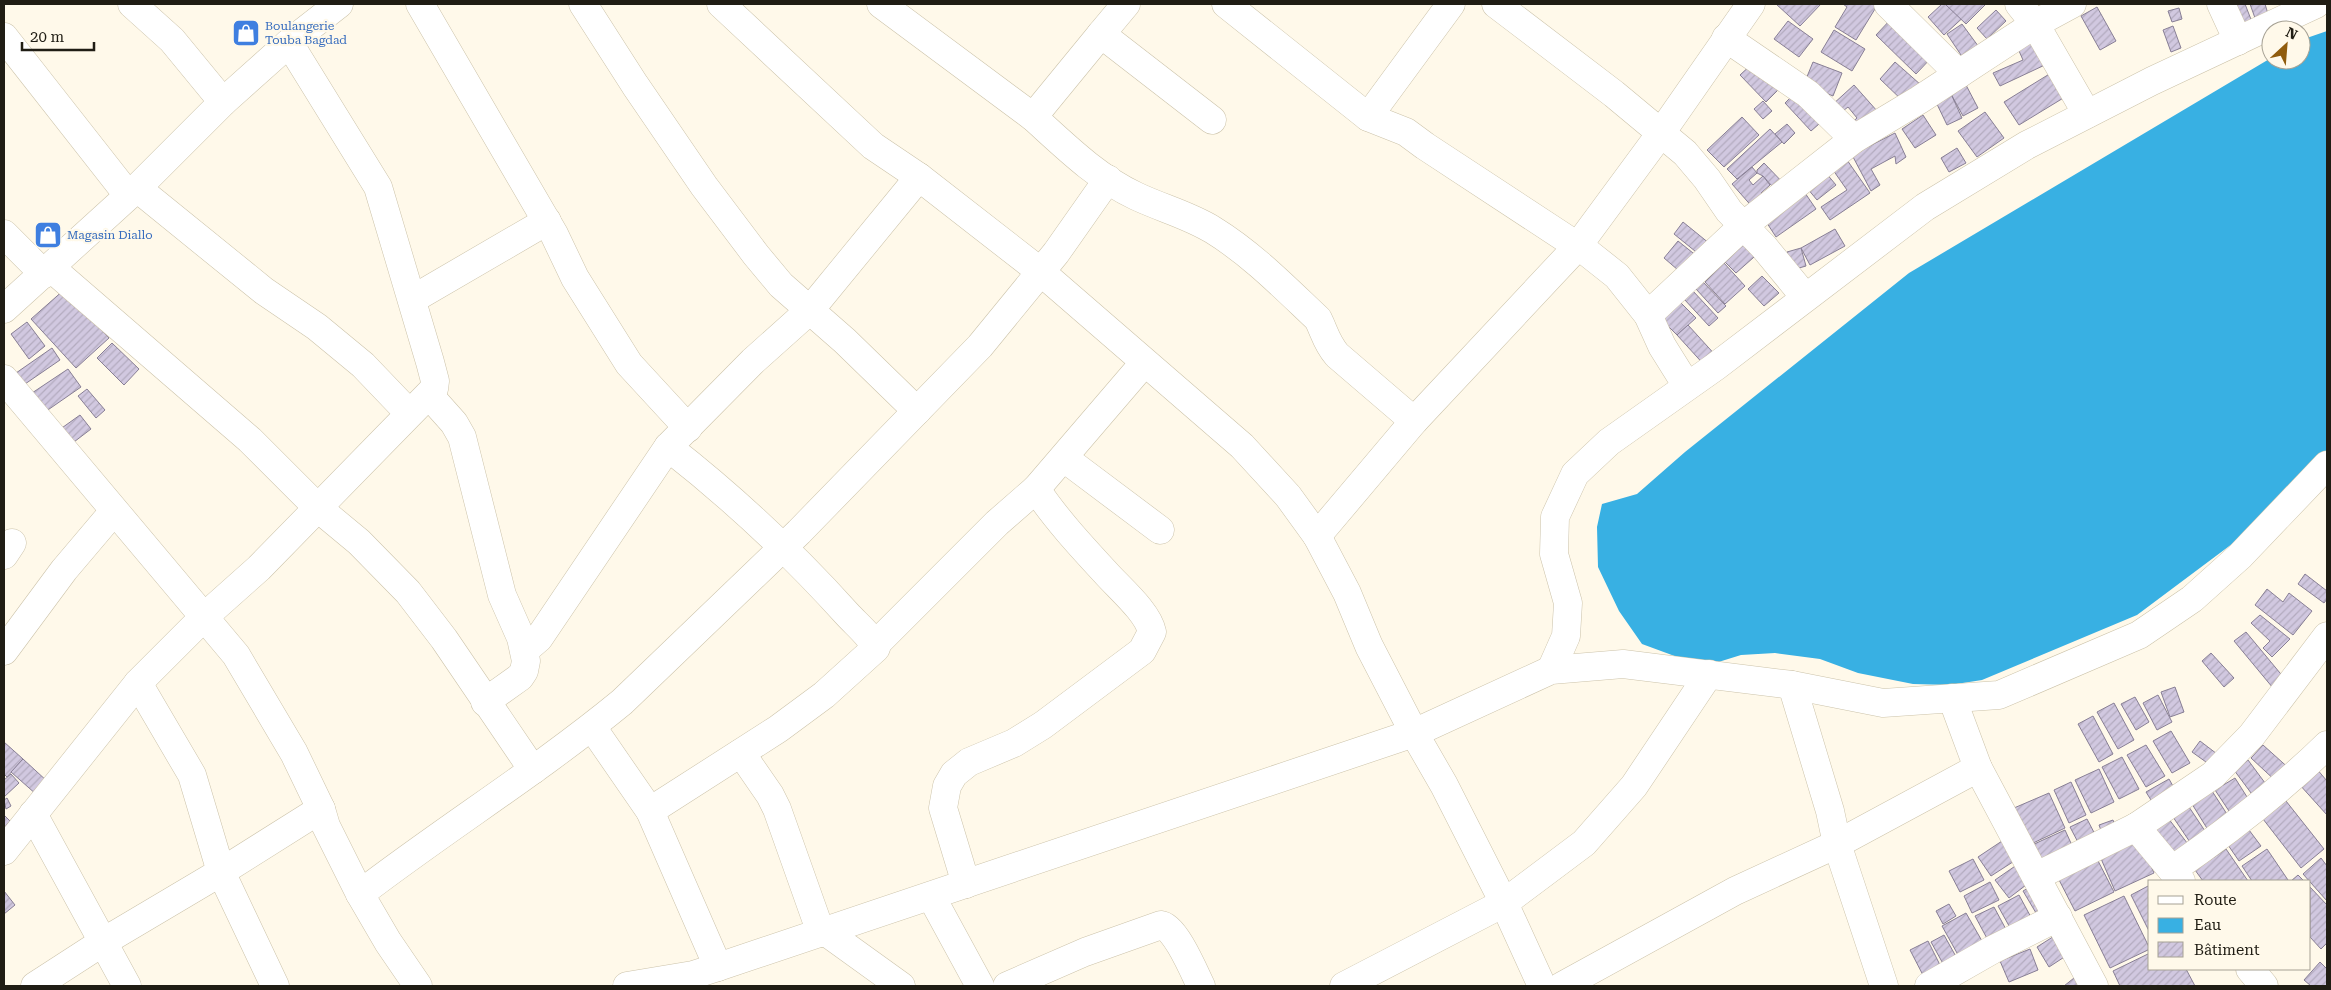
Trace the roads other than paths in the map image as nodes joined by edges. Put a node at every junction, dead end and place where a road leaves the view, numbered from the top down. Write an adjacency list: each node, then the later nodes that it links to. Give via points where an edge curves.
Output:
1 (132, 4): 24 (street, via 172,40)
2 (339, 4): 16 (street)
3 (420, 4): 34 (street)
4 (583, 4): 43 (street, via 710,193 781,285)
5 (721, 4): 31 (street, via 873,146)
6 (881, 4): 26 (street)
7 (1126, 4): 18 (street)
8 (1226, 4): 27 (street)
9 (1451, 4): 27 (street)
10 (1496, 4): 29 (street)
11 (1751, 4): 20 (street)
12 (1888, 4): 23 (street)
13 (2072, 4): 17 (street)
14 (2221, 4): 21 (street)
15 (2316, 4): 21 (street)
16 (312, 13): 22 (street)
17 (2027, 14): 23 (street); 25 (street)
18 (1101, 34): 26 (street); 28 (street)
19 (4, 37): 33 (street)
20 (1726, 38): 29 (street); 30 (street, via 1808,94)
21 (2238, 41): 25 (street)
22 (289, 43): 24 (street); 41 (street, via 378,187)
23 (1959, 74): 30 (street)
24 (223, 102): 33 (street)
25 (2087, 114): 40 (street, via 2026,145 1925,207)
26 (1033, 117): 32 (street, via 1082,162)
27 (1368, 117): 37 (street, via 1406,132)
28 (1212, 120)
29 (1661, 133): 35 (street, via 1708,179); 37 (street)
30 (1854, 138): 35 (street)
31 (918, 176): 39 (street); 43 (street)
32 (1108, 179): 39 (street); 51 (street, via 1136,196 1212,229 1252,257 1318,319 1326,343 1337,355)
33 (132, 191): 38 (street); 50 (street, via 317,327 363,365)
34 (547, 221): 41 (street); 52 (street, via 575,278 629,364)
35 (1743, 226): 40 (street); 44 (street)
36 (4, 234): 38 (street)
37 (1577, 247): 44 (street, via 1617,276); 51 (street)
38 (47, 271): 42 (street); 57 (street, via 250,440)
39 (1041, 272): 45 (street); 49 (street, via 980,346)
40 (1805, 297): 47 (street)
41 (413, 300): 48 (street, via 434,375 434,389)
42 (4, 309)
43 (810, 310): 49 (street); 52 (street, via 753,361)
44 (1648, 315): 47 (street, via 1662,346)
45 (1144, 363): 54 (street); 60 (street, via 1242,446 1288,496)
46 (4, 379): 58 (street)
47 (1687, 386): 67 (street, via 1610,442 1575,474 1555,517 1554,554 1568,603 1566,636)
48 (429, 394): 50 (street); 65 (street, via 462,437 502,595)
49 (918, 411): 61 (street)
50 (409, 413): 57 (street)
51 (1414, 420): 60 (street)
52 (688, 428): 53 (street)
53 (668, 447): 61 (street); 65 (street, via 539,638)
54 (1064, 458): 56 (street); 59 (street)
55 (2327, 465): 71 (street, via 2240,556 2192,599 2139,635 1999,695)
56 (1036, 489): 64 (street, via 997,523); 88 (street, via 1133,603 1152,632 1142,650 1043,725 1014,743 969,762 954,774 947,786 943,808)
57 (318, 508): 62 (street, via 259,568); 72 (street, via 359,542 408,592 444,639)
58 (114, 511): 62 (street); 66 (street, via 64,570)
59 (1160, 530)
60 (1317, 536): 74 (street)
61 (783, 547): 64 (street); 73 (street)
62 (204, 617): 69 (street); 79 (street, via 236,655 294,753)
63 (2327, 636): 82 (street, via 2275,708 2232,758 2213,775)
64 (875, 645): 76 (street, via 874,652 824,695)
65 (525, 650): 72 (street, via 524,671 520,677)
66 (4, 651)
67 (1551, 670): 68 (street, via 1623,664); 74 (street)
68 (1709, 674): 70 (street); 91 (street, via 1634,786 1584,843)
69 (138, 683): 81 (street); 85 (street, via 192,775)
70 (1792, 685): 71 (street, via 1883,703); 83 (street)
71 (1952, 698): 77 (street)
72 (485, 702): 78 (street)
73 (592, 727): 78 (street); 80 (street)
74 (1414, 733): 88 (street); 91 (street)
75 (2327, 745): 87 (street, via 2299,773)
76 (741, 753): 80 (street); 93 (street, via 770,795)
77 (1978, 768): 83 (street); 86 (street)
78 (533, 770): 89 (street)
79 (321, 809): 85 (street); 89 (street, via 326,826)
80 (650, 811): 95 (street)
81 (32, 814): 84 (street); 94 (street)
82 (2136, 827): 86 (street); 87 (street)
83 (1837, 844): 109 (street, via 1734,891); 110 (street)
84 (4, 851)
85 (221, 872): 94 (street); 100 (street)
86 (2037, 876): 92 (street)
87 (2176, 876)
88 (966, 884): 90 (street)
89 (360, 894): 101 (street)
90 (931, 896): 93 (street); 104 (street)
91 (1504, 903): 97 (street); 108 (street)
92 (2058, 917): 111 (street); 112 (street)
93 (823, 932): 95 (street); 103 (street)
94 (103, 942): 98 (street); 99 (street)
95 (718, 967): 102 (street, via 694,975)
96 (2251, 970): 113 (street)
97 (1378, 979): 107 (street)
98 (35, 986)
99 (127, 986)
100 (275, 986)
101 (418, 986)
102 (628, 986)
103 (901, 986)
104 (980, 986)
105 (1007, 986): 106 (street, via 1085,952 1161,925 1168,928)
106 (1201, 986)
107 (1344, 986)
108 (1542, 986)
109 (1562, 986)
110 (1884, 986)
111 (1929, 986)
112 (2094, 986)
113 (2264, 986)

